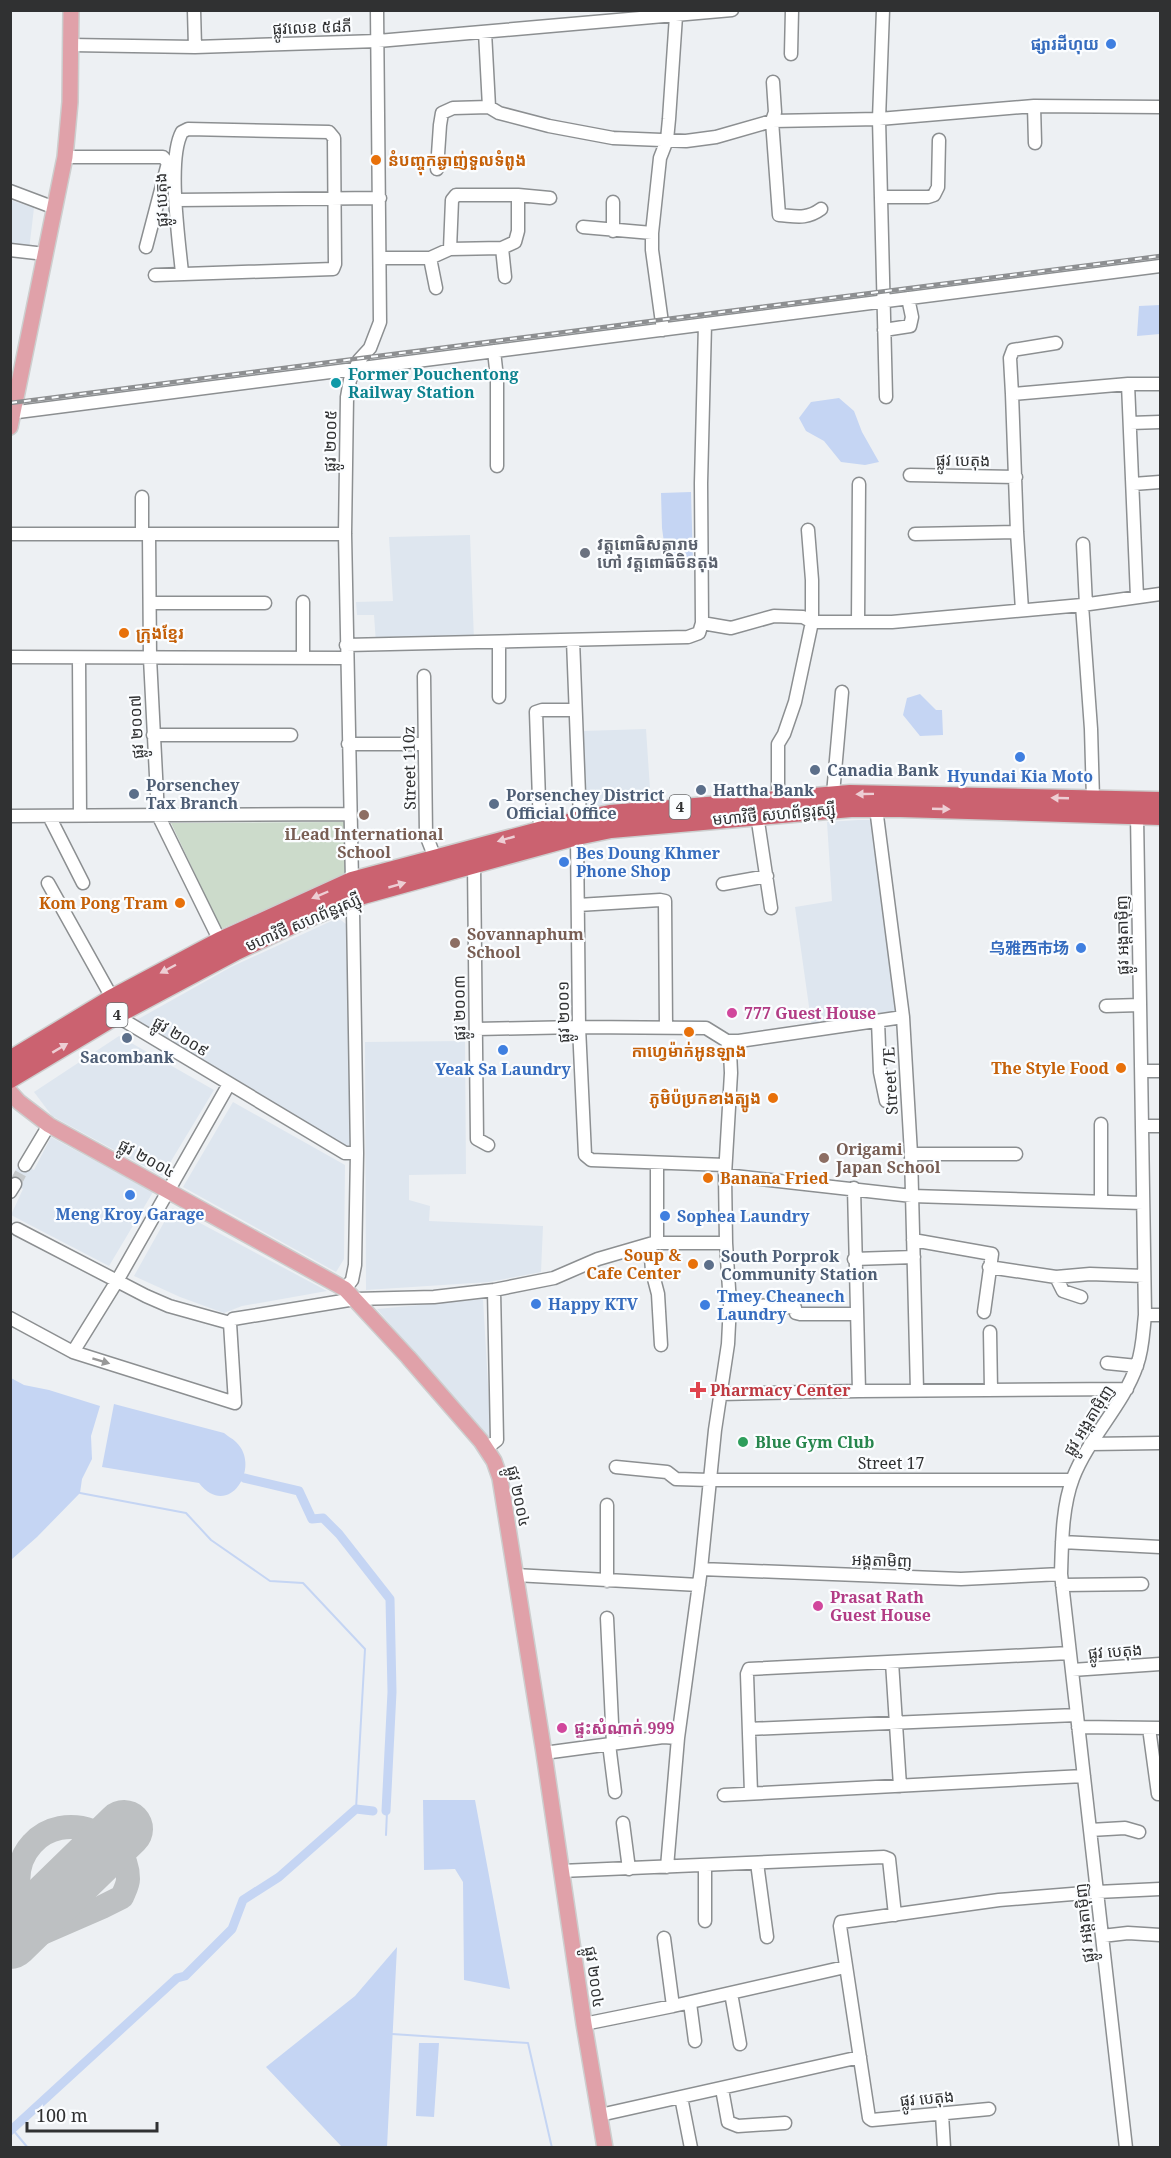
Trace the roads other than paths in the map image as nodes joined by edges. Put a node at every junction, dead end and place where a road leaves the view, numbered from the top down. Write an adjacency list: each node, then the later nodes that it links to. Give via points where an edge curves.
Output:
1 (71, 10): 10 (main road)
2 (194, 10): 11 (street)
3 (377, 10): 9 (street, ផ្លូវ ២០០៥)
4 (732, 10): 7 (street, ផ្លូវលេខ ៥៨ភី)
5 (792, 10): 12 (street)
6 (883, 10): 17 (street)
7 (676, 15): 8 (street, ផ្លូវលេខ ៥៨ភី); 19 (street)
8 (485, 32): 9 (street, ផ្លូវលេខ ៥៨ភី); 16 (street)
9 (378, 41): 11 (street, ផ្លូវលេខ ៥៨ភី); 27 (street, ផ្លូវ ២០០៥)
10 (71, 45): 11 (street, ផ្លូវលេខ ៥៨ភី); 22 (main road)
11 (195, 46)
12 (791, 54)
13 (773, 82): 18 (street)
14 (1034, 106): 15 (street); 17 (street); 21 (street)
15 (1161, 106)
16 (489, 107): 19 (street, via 613,138); 23 (street, via 442,112)
17 (879, 119): 18 (street); 26 (street)
18 (772, 121): 19 (street, via 716,137); 33 (street, via 779,215 812,216)
19 (667, 140): 36 (street, via 660,158)
20 (939, 140): 26 (street, via 938,187 934,195)
21 (1035, 143)
22 (65, 157): 32 (main road); 37 (street, via 166,159)
23 (437, 170)
24 (10, 191): 32 (street)
25 (518, 195): 28 (street); 38 (street, via 518,231 514,242); 39 (street, via 453,196)
26 (881, 197): 50 (street)
27 (380, 198): 30 (street); 42 (street, ផ្លូវ ២០០៥)
28 (550, 198)
29 (176, 200): 30 (street); 30 (street, ផ្លូវ បេតុង, via 176,155 180,137 188,129 329,132 334,138); 45 (street, ផ្លូវ បេតុង)
30 (334, 200): 45 (street, via 333,269)
31 (613, 202): 35 (street)
32 (55, 208): 41 (main road)
33 (820, 209)
34 (583, 227): 35 (street)
35 (613, 231): 36 (street)
36 (652, 233): 52 (street)
37 (146, 247)
38 (502, 248): 39 (street); 47 (street)
39 (450, 249): 43 (street)
40 (10, 250): 41 (street)
41 (45, 254): 61 (main road)
42 (381, 258): 43 (street); 56 (street, ផ្លូវ ២០០៥, via 381,321 370,348)
43 (430, 258): 48 (street)
44 (1161, 266): 49 (street)
45 (182, 273): 46 (street)
46 (155, 275)
47 (505, 277)
48 (436, 288)
49 (908, 298): 50 (street); 53 (street, via 910,326)
50 (884, 301): 51 (street); 53 (street)
51 (705, 324): 52 (street); 87 (street)
52 (663, 330): 55 (street)
53 (884, 330): 60 (street)
54 (1056, 344): 59 (street, via 1012,350)
55 (494, 351): 56 (street); 64 (street)
56 (355, 369): 61 (street); 75 (street, ផ្លូវ ២០០៥, via 347,397)
57 (1128, 384): 58 (street); 59 (street); 63 (street)
58 (1161, 384)
59 (1012, 394): 66 (street)
60 (886, 397)
61 (11, 418)
62 (1161, 422): 63 (street)
63 (1130, 423): 69 (street)
64 (497, 466)
65 (910, 475): 66 (street, ផ្លូវ បេតុង)
66 (1016, 477): 72 (street)
67 (1161, 482): 69 (street)
68 (859, 484): 86 (street)
69 (1133, 484): 79 (street)
70 (142, 496): 74 (street, ផ្លូវ ២០០៧)
71 (808, 530): 85 (street)
72 (1017, 532): 76 (street); 84 (street)
73 (10, 534): 74 (street)
74 (146, 534): 75 (street); 81 (street, ផ្លូវ ២០០៧)
75 (345, 534): 90 (street, ផ្លូវ ២០០៥)
76 (915, 534)
77 (1083, 544): 83 (street)
78 (1161, 594): 79 (street)
79 (1137, 597): 83 (street)
80 (303, 602): 94 (street)
81 (150, 603): 82 (street); 93 (street, ផ្លូវ ២០០៧)
82 (265, 603)
83 (1084, 605): 84 (street); 106 (street)
84 (1022, 610): 86 (street)
85 (812, 622): 86 (street); 87 (street, via 803,617 774,616 731,628); 105 (street, via 795,702 778,744)
86 (858, 622)
87 (702, 624): 88 (street, via 699,633 688,637)
88 (573, 640): 89 (street); 99 (street, ផ្លូវ ២០០១)
89 (499, 642): 90 (street); 98 (street)
90 (346, 645): 95 (street, ផ្លូវ ២០០៥)
91 (10, 657): 92 (street)
92 (80, 658): 93 (street); 117 (street)
93 (150, 658): 94 (street); 100 (street, ផ្លូវ ២០០៧)
94 (303, 658): 95 (street)
95 (346, 658): 102 (street, ផ្លូវ ២០០៥)
96 (424, 676): 103 (street, Street 110z)
97 (842, 692): 104 (street)
98 (499, 697)
99 (575, 710): 119 (street, ផ្លូវ ២០០១); 120 (street, via 536,712)
100 (153, 735): 101 (street); 112 (street, ផ្លូវ ២០០៧)
101 (291, 735)
102 (348, 744): 103 (street); 111 (street, ផ្លូវ ២០០៥)
103 (425, 744): 121 (street, Street 110z, via 426,836)
104 (833, 794): 108 (highway, មហាវិថី សហព័ន្ធរុស្ស៊ី / 4); 109 (highway, មហាវិថី សហព័ន្ធរុស្ស៊ី / 4, one-way to 104, via 900,794)
105 (778, 798): 108 (highway, មហាវិថី សហព័ន្ធរុស្ស៊ី / 4); 119 (highway, មហាវិថី សហព័ន្ធរុស្ស៊ី / 4, via 610,814)
106 (1093, 799): 107 (highway, មហាវិថី សហព័ន្ធរុស្ស៊ី / 4); 109 (highway, មហាវិថី សហព័ន្ធរុស្ស៊ី / 4, one-way to 109)
107 (1161, 801)
108 (809, 803): 110 (highway, មហាវិថី សហព័ន្ធរុស្ស៊ី / 4); 113 (highway, មហាវិថី សហព័ន្ធរុស្ស៊ី / 4)
109 (1025, 805): 110 (highway, មហាវិថី សហព័ន្ធរុស្ស៊ី / 4, one-way to 109); 114 (highway, មហាវិថី សហព័ន្ធរុស្ស៊ី / 4)
110 (876, 808): 135 (street, Street 7E)
111 (349, 814): 112 (street); 124 (street, ផ្លូវ ២០០៥)
112 (158, 815): 117 (street); 131 (street, ផ្លូវ ២០០៧)
113 (757, 815): 119 (highway, មហាវិថី សហព័ន្ធរុស្ស៊ី / 4, via 611,829); 123 (street)
114 (1137, 815): 118 (highway, មហាវិថី សហព័ន្ធរុស្ស៊ី / 4); 132 (street, ផ្លូវ អង្តតាម៉ិញ)
115 (10, 816): 116 (street)
116 (49, 816): 117 (street); 125 (street)
117 (80, 816)
118 (1161, 816)
119 (578, 828): 120 (highway, មហាវិថី សហព័ន្ធរុស្ស៊ី / 4); 122 (highway, មហាវិថី សហព័ន្ធរុស្ស៊ី / 4); 129 (street, ផ្លូវ ២០០១)
120 (540, 829): 121 (highway, មហាវិថី សហព័ន្ធរុស្ស៊ី / 4, one-way to 121)
121 (435, 858): 124 (highway, មហាវិថី សហព័ន្ធរុស្ស៊ី / 4)
122 (474, 864): 128 (highway, មហាវិថី សហព័ន្ធរុស្ស៊ី / 4, one-way to 122); 139 (street, ផ្លូវ ២០០៣)
123 (766, 876): 127 (street); 130 (street)
124 (352, 881): 131 (highway, មហាវិថី សហព័ន្ធរុស្ស៊ី / 4, one-way to 131)
125 (83, 883)
126 (48, 884): 133 (street, ផ្លូវ ២០០៩)
127 (723, 884)
128 (349, 900): 133 (highway, មហាវិថី សហព័ន្ធរុស្ស៊ី / 4); 153 (street)
129 (578, 905): 137 (street, ផ្លូវ ២០០១); 138 (street, via 665,902)
130 (771, 908)
131 (220, 941): 133 (highway, មហាវិថី សហព័ន្ធរុស្ស៊ី / 4, one-way to 133)
132 (1140, 1005): 134 (street); 142 (street, ផ្លូវ អង្តតាម៉ិញ)
133 (116, 1006): 141 (highway, មហាវិថី សហព័ន្ធរុស្ស៊ី / 4); 144 (highway, មហាវិថី សហព័ន្ធរុស្ស៊ី / 4, one-way to 133); 145 (street, ផ្លូវ ២០០៩, via 125,1022)
134 (1106, 1006)
135 (903, 1017): 136 (street); 154 (street, Street 7E)
136 (878, 1021): 140 (street); 147 (street, via 880,1072)
137 (579, 1027): 138 (street); 139 (street); 156 (street, ផ្លូវ ២០០១, via 584,1152 591,1160)
138 (666, 1027): 140 (street, via 706,1028)
139 (476, 1029): 152 (street, ផ្លូវ ២០០៣, via 477,1139)
140 (727, 1041): 158 (street, via 731,1094)
141 (10, 1060)
142 (1141, 1071): 143 (street); 150 (street, ផ្លូវ អង្តតាម៉ិញ)
143 (1161, 1071)
144 (10, 1079)
145 (229, 1084): 153 (street, ផ្លូវ ២០០៩, via 345,1153); 160 (street)
146 (10, 1092): 149 (main road, ផ្លូវ ២០០៤)
147 (886, 1101)
148 (1101, 1124): 162 (street)
149 (49, 1125): 157 (street); 160 (main road, ផ្លូវ ២០០៤)
150 (1142, 1126): 151 (street); 163 (street, ផ្លូវ អង្តតាម៉ិញ)
151 (1161, 1126)
152 (488, 1145)
153 (357, 1153): 175 (street, via 355,1265)
154 (911, 1154): 155 (street); 161 (street, Street 7E)
155 (1016, 1154)
156 (657, 1163): 158 (street); 167 (street)
157 (25, 1166)
158 (725, 1170): 159 (street); 166 (street)
159 (854, 1188): 161 (street); 169 (street)
160 (167, 1190): 173 (street); 175 (main road, ផ្លូវ ២០០៤)
161 (912, 1196): 162 (street); 165 (street, Street 7E)
162 (1101, 1202): 163 (street)
163 (1143, 1203): 171 (street, ផ្លូវ អង្តតាម៉ិញ)
164 (17, 1229): 173 (street)
165 (913, 1240): 168 (street, Street 7E); 170 (street, via 992,1254)
166 (726, 1242): 167 (street); 177 (street)
167 (654, 1244): 174 (street, via 598,1259 554,1278); 185 (street, via 652,1271 658,1294)
168 (914, 1257): 169 (street); 190 (street, Street 7E)
169 (854, 1259): 179 (street)
170 (989, 1267): 172 (street); 178 (street)
171 (1144, 1276): 172 (street); 180 (street, ផ្លូវ អង្តតាម៉ិញ)
172 (1056, 1277): 176 (street, via 1063,1291)
173 (117, 1281): 183 (street, via 169,1306); 186 (street)
174 (494, 1290): 175 (street, via 434,1297); 196 (street, via 497,1440)
175 (350, 1294): 183 (street, via 233,1319); 196 (main road, ផ្លូវ ២០០៤)
176 (1081, 1297)
177 (730, 1304): 179 (street, via 789,1307 800,1314); 193 (street)
178 (984, 1312)
179 (856, 1314): 192 (street)
180 (1144, 1315): 181 (street); 188 (street, ផ្លូវ អង្តតាម៉ិញ)
181 (1161, 1315)
182 (10, 1318): 186 (street)
183 (230, 1323): 186 (street, one-way to 183, via 235,1403)
184 (990, 1332): 191 (street)
185 (661, 1345)
186 (73, 1352)
187 (1107, 1363): 188 (street)
188 (1137, 1366): 189 (street, ផ្លូវ អង្តតាម៉ិញ)
189 (1126, 1389): 191 (street); 195 (street, ផ្លូវ អង្តតាម៉ិញ)
190 (917, 1390): 191 (street); 192 (street)
191 (991, 1390)
192 (859, 1391): 193 (street)
193 (721, 1394): 198 (street)
194 (1161, 1443): 195 (street)
195 (1090, 1444): 199 (street, ផ្លូវ អង្តតាម៉ិញ)
196 (487, 1448): 204 (main road, ផ្លូវ ២០០៤, via 500,1478)
197 (616, 1467): 198 (street, Street 17, via 667,1472 676,1479)
198 (710, 1480): 199 (street, Street 17); 203 (street)
199 (1072, 1480): 201 (street, ផ្លូវ អង្តតាម៉ិញ)
200 (607, 1505): 206 (street)
201 (1062, 1542): 202 (street); 205 (street, ផ្លូវ អង្តតាម៉ិញ)
202 (1161, 1547)
203 (701, 1569): 205 (street, អង្គតាមិញ); 208 (street)
204 (515, 1575): 206 (street); 220 (main road, ផ្លូវ ២០០៤)
205 (1062, 1579): 207 (street, អង្គតាមិញ); 210 (street, ផ្លូវ អង្តតាម៉ិញ)
206 (607, 1581): 208 (street)
207 (1142, 1584)
208 (699, 1586): 218 (street)
209 (607, 1617): 219 (street)
210 (1070, 1653): 211 (street); 213 (street, ផ្លូវ អង្តតាម៉ិញ)
211 (892, 1662): 215 (street); 217 (street, via 749,1669)
212 (1161, 1664): 213 (street, ផ្លូវ បេតុង)
213 (1072, 1670): 214 (street, ផ្លូវ អង្តតាម៉ិញ)
214 (1078, 1721): 215 (street); 216 (street); 221 (street, ផ្លូវ អង្តតាម៉ិញ)
215 (896, 1723): 217 (street); 222 (street)
216 (1155, 1728): 225 (street)
217 (749, 1729): 224 (street)
218 (678, 1737): 219 (street); 232 (street)
219 (611, 1744): 220 (street); 223 (street)
220 (544, 1753): 234 (main road, ផ្លូវ ២០០៤)
221 (1084, 1776): 222 (street); 228 (street, ផ្លូវ អង្តតាម៉ិញ)
222 (900, 1786): 224 (street)
223 (615, 1792)
224 (750, 1793): 226 (street)
225 (1158, 1794)
226 (724, 1795)
227 (623, 1823): 233 (street)
228 (1090, 1830): 229 (street, via 1125,1828); 236 (street, ផ្លូវ អង្តតាម៉ិញ)
229 (1139, 1832)
230 (757, 1863): 231 (street); 237 (street, via 884,1857 889,1859); 241 (street)
231 (705, 1865): 232 (street); 238 (street)
232 (667, 1867): 233 (street)
233 (629, 1869): 234 (street)
234 (561, 1871): 247 (main road, ផ្លូវ ២០០៤)
235 (1161, 1888): 236 (street)
236 (1097, 1892): 237 (street, via 999,1900); 240 (street, ផ្លូវ អង្តតាម៉ិញ)
237 (895, 1915): 243 (street, via 841,1922)
238 (705, 1921)
239 (1161, 1935): 240 (street)
240 (1102, 1936): 260 (street, ផ្លូវ អង្តតាម៉ិញ)
241 (767, 1937)
242 (664, 1938): 246 (street)
243 (845, 1967): 244 (street); 250 (street)
244 (731, 1993): 245 (street); 249 (street)
245 (690, 2002): 246 (street); 248 (street)
246 (673, 2006): 247 (street)
247 (584, 2024): 255 (main road, ផ្លូវ ២០០៤)
248 (695, 2040)
249 (740, 2044)
250 (860, 2057): 251 (street); 254 (street, ផ្លូវ បេតុង, via 869,2118)
251 (722, 2089): 252 (street); 256 (street, via 728,2122 738,2126)
252 (681, 2097): 255 (street); 258 (street)
253 (989, 2109): 254 (street, ផ្លូវ បេតុង)
254 (942, 2114): 259 (street)
255 (600, 2115): 257 (main road, ផ្លូវ ២០០៤)
256 (785, 2123)
257 (605, 2148)
258 (691, 2148)
259 (944, 2148)
260 (1126, 2148)

